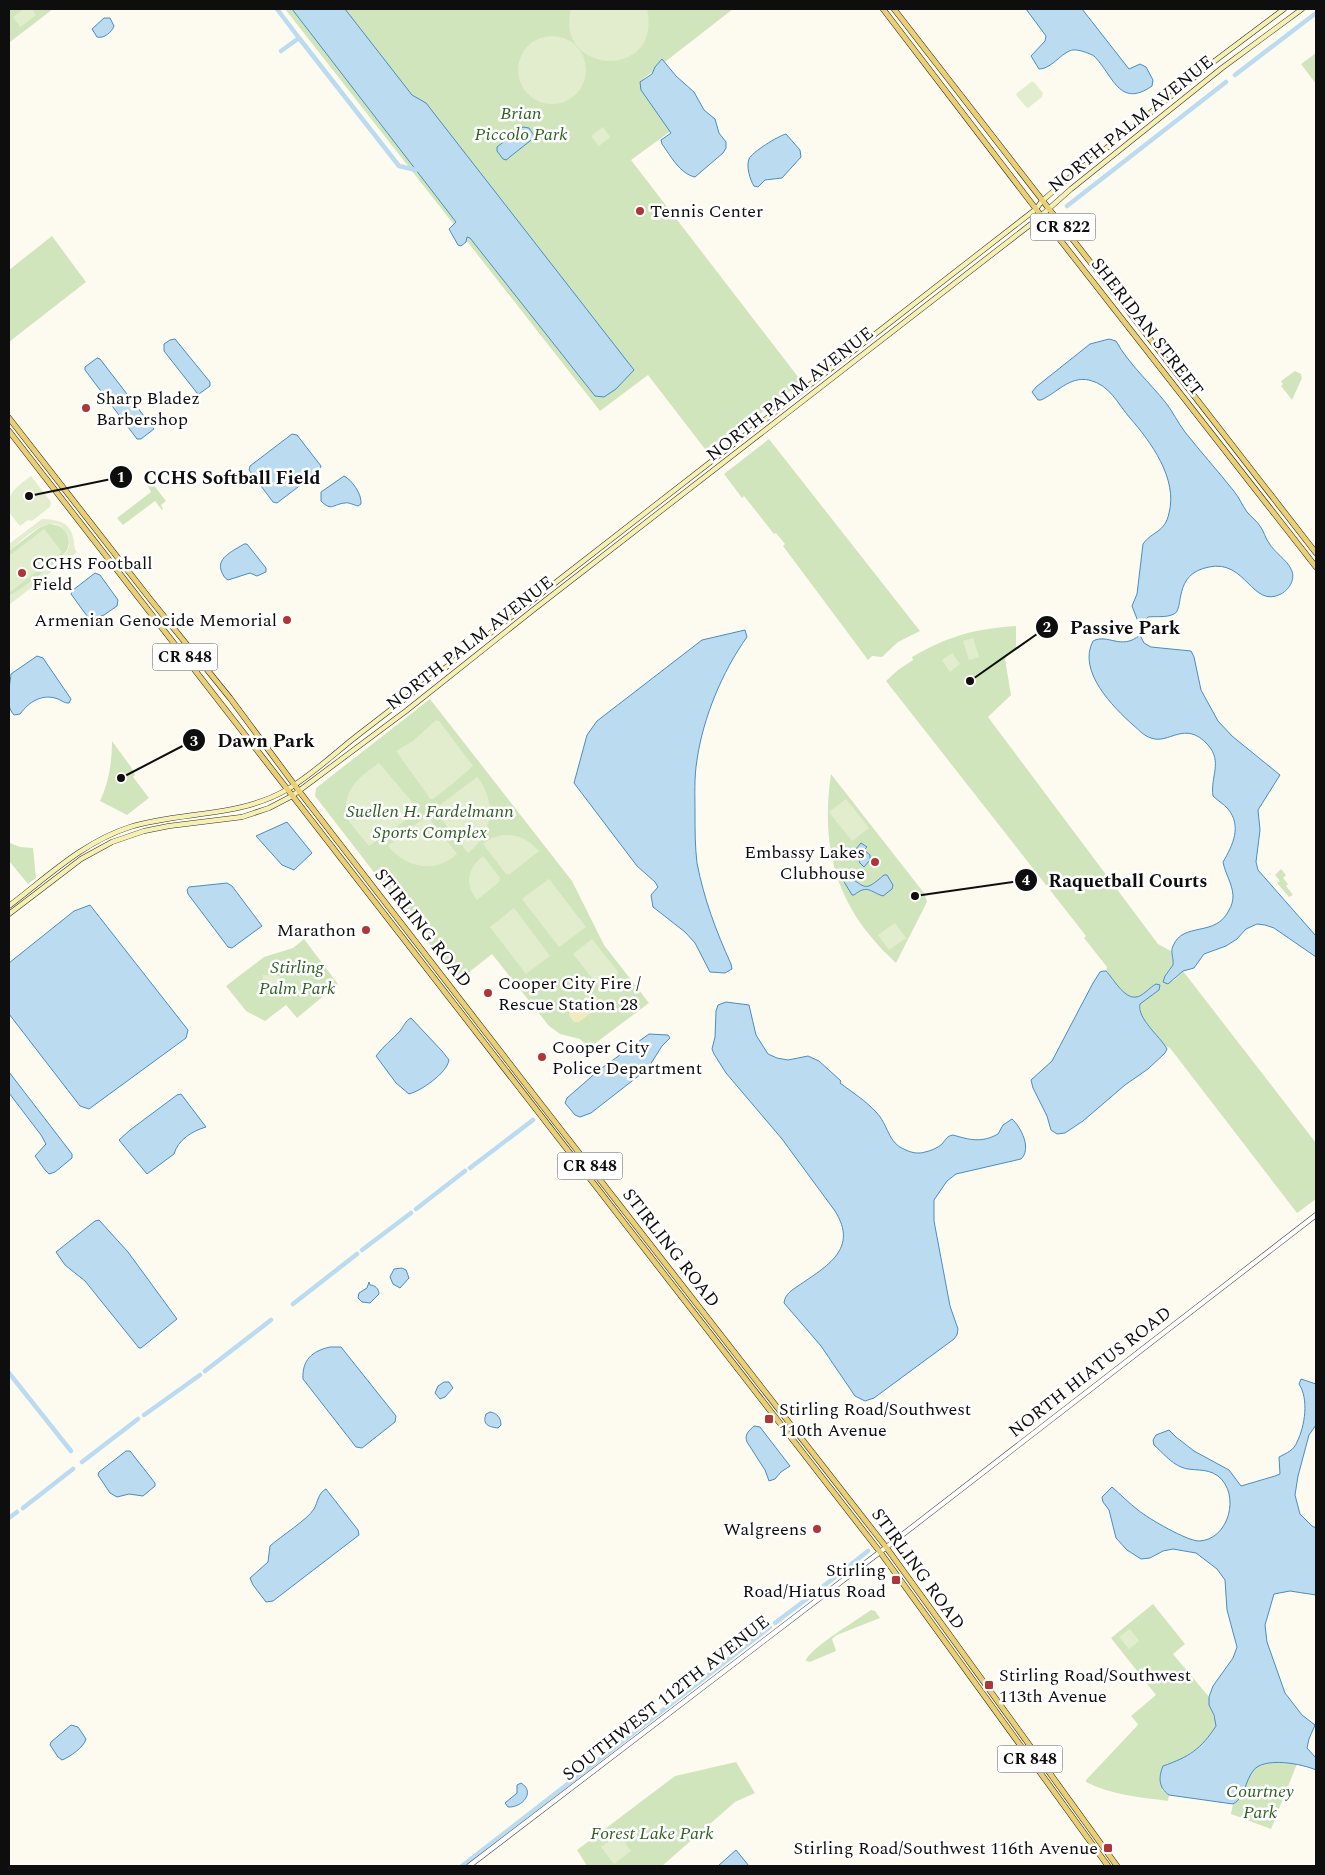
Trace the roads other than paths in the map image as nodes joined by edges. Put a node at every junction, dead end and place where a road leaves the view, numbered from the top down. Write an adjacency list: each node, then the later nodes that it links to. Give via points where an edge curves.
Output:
1 (883, 9): 6 (main road, SHERIDAN STREET / CR 822)
2 (894, 9): 5 (main road, SHERIDAN STREET / CR 822)
3 (1284, 9): 5 (main road, NORTH PALM AVENUE, via 1208,66)
4 (1302, 9): 7 (main road, NORTH PALM AVENUE, via 1222,68)
5 (1042, 201): 6 (main road, NORTH PALM AVENUE); 7 (main road, SHERIDAN STREET / CR 822)
6 (1036, 209): 8 (main road, SHERIDAN STREET / CR 822); 11 (main road, NORTH PALM AVENUE)
7 (1049, 209): 8 (main road, NORTH PALM AVENUE); 17 (main road, SHERIDAN STREET / CR 822)
8 (1041, 216): 13 (main road, NORTH PALM AVENUE); 18 (main road, SHERIDAN STREET / CR 822)
9 (9, 418): 12 (main road, STIRLING ROAD / CR 848)
10 (9, 431): 14 (main road, STIRLING ROAD / CR 848)
11 (720, 455): 13 (main road); 19 (main road, NORTH PALM AVENUE)
12 (43, 462): 14 (main road); 15 (main road, STIRLING ROAD / CR 848)
13 (725, 462): 20 (main road, NORTH PALM AVENUE)
14 (37, 467): 16 (main road, STIRLING ROAD / CR 848)
15 (107, 544): 16 (main road); 21 (main road, STIRLING ROAD / CR 848)
16 (101, 549): 22 (main road, STIRLING ROAD / CR 848)
17 (1316, 553)
18 (1316, 567)
19 (494, 630): 20 (main road); 21 (main road, NORTH PALM AVENUE)
20 (499, 637): 23 (main road, NORTH PALM AVENUE)
21 (294, 784): 22 (main road, NORTH PALM AVENUE); 23 (main road, STIRLING ROAD / CR 848)
22 (286, 790): 24 (main road, STIRLING ROAD / CR 848); 25 (main road, NORTH PALM AVENUE, via 236,810 136,825 116,832 78,852)
23 (299, 791): 24 (main road, NORTH PALM AVENUE); 28 (main road, STIRLING ROAD / CR 848)
24 (292, 796): 26 (main road, NORTH PALM AVENUE, via 242,817 169,826 112,842 81,859); 29 (main road, STIRLING ROAD / CR 848)
25 (9, 906)
26 (9, 914)
27 (1316, 1215): 28 (street, NORTH HIATUS ROAD)
28 (886, 1547): 29 (street, NORTH HIATUS ROAD); 32 (main road, STIRLING ROAD / CR 848)
29 (880, 1552): 30 (street, SOUTHWEST 112TH AVENUE); 31 (main road, STIRLING ROAD / CR 848)
30 (470, 1866)
31 (1108, 1866)
32 (1117, 1866)

